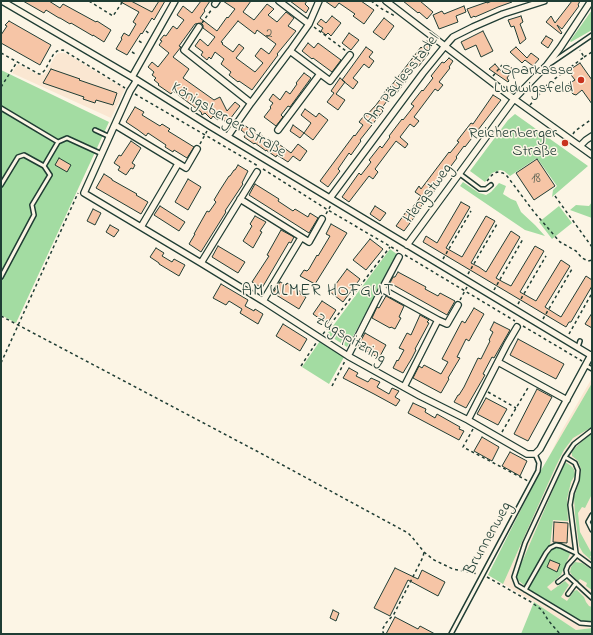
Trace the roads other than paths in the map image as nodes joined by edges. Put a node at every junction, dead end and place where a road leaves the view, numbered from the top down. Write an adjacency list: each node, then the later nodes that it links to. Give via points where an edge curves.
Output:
1 (2, 1): 16 (street, Königsberger Straße)
2 (175, 1): 16 (street)
3 (279, 1): 8 (street)
4 (319, 1): 8 (street)
5 (386, 1): 11 (street)
6 (544, 1): 11 (street, Am Päulesstadel, via 473,27 454,37)
7 (591, 1): 14 (street, Hengstweg)
8 (309, 24): 12 (street)
9 (199, 27): 18 (street, via 184,50)
10 (592, 35): 14 (lane, Hengstweg)
11 (445, 46): 17 (street); 37 (street, Am Päulesstadel)
12 (290, 52): 15 (street); 18 (street)
13 (350, 55): 15 (street, via 330,81)
14 (547, 65): 17 (street, Hengstweg)
15 (320, 74): 22 (street)
16 (134, 79): 20 (street); 23 (street, Königsberger Straße)
17 (514, 99): 27 (street); 34 (street, Hengstweg)
18 (251, 103): 23 (street)
19 (1, 108): 26 (lane)
20 (115, 125): 25 (street); 31 (street)
21 (96, 130): 25 (lane)
22 (278, 130)
23 (228, 136): 37 (street, Königsberger Straße)
24 (592, 136): 27 (street)
25 (110, 137): 29 (street)
26 (58, 142): 29 (lane, via 67,138); 32 (lane)
27 (580, 146): 30 (street)
28 (197, 149): 31 (street, via 186,168)
29 (102, 154): 40 (street, Zugspitzring, via 81,194)
30 (592, 155)
31 (178, 164): 40 (street)
32 (44, 166): 35 (lane, via 24,156 18,157); 45 (lane, via 50,175 32,205 34,215)
33 (257, 172): 38 (street)
34 (460, 174): 36 (lane, via 480,189 486,189); 42 (street, Hengstweg)
35 (1, 185)
36 (491, 185)
37 (332, 199): 42 (street, Königsberger Straße)
38 (240, 200): 41 (street); 44 (street)
39 (322, 220): 41 (street, via 309,242)
40 (141, 227): 44 (street, Zugspitzring)
41 (301, 238): 47 (street)
42 (407, 245): 52 (street, Königsberger Straße, via 566,339 579,344)
43 (399, 257): 46 (street)
44 (201, 263): 47 (street, Zugspitzring)
45 (1, 277)
46 (382, 289): 49 (street); 51 (street)
47 (263, 301): 51 (street, Zugspitzring)
48 (458, 305): 49 (street, via 447,324)
49 (438, 320): 56 (street)
50 (517, 327): 53 (street)
51 (348, 356): 56 (street, Zugspitzring)
52 (591, 356): 54 (street)
53 (498, 362): 57 (street); 58 (street)
54 (586, 364): 55 (lane); 57 (street)
55 (592, 369)
56 (404, 387): 58 (street, Zugspitzring)
57 (567, 400): 60 (street)
58 (468, 420): 60 (street, Zugspitzring, via 527,454)
59 (592, 430): 61 (lane, via 574,444)
60 (535, 454): 73 (lane, Brunnenweg, via 539,464 532,484)
61 (565, 457): 64 (lane, via 575,463 578,470 570,505); 69 (lane, via 525,543 514,577 517,585)
62 (592, 515): 63 (lane, via 588,522)
63 (592, 530)
64 (576, 554): 65 (lane); 66 (lane, via 568,565); 69 (lane, via 561,546 550,548)
65 (592, 566)
66 (567, 575): 67 (lane); 68 (lane)
67 (558, 582)
68 (576, 583): 70 (lane); 71 (lane)
69 (525, 590): 72 (lane, via 580,623)
70 (568, 594)
71 (592, 598)
72 (592, 624)
73 (451, 634)

